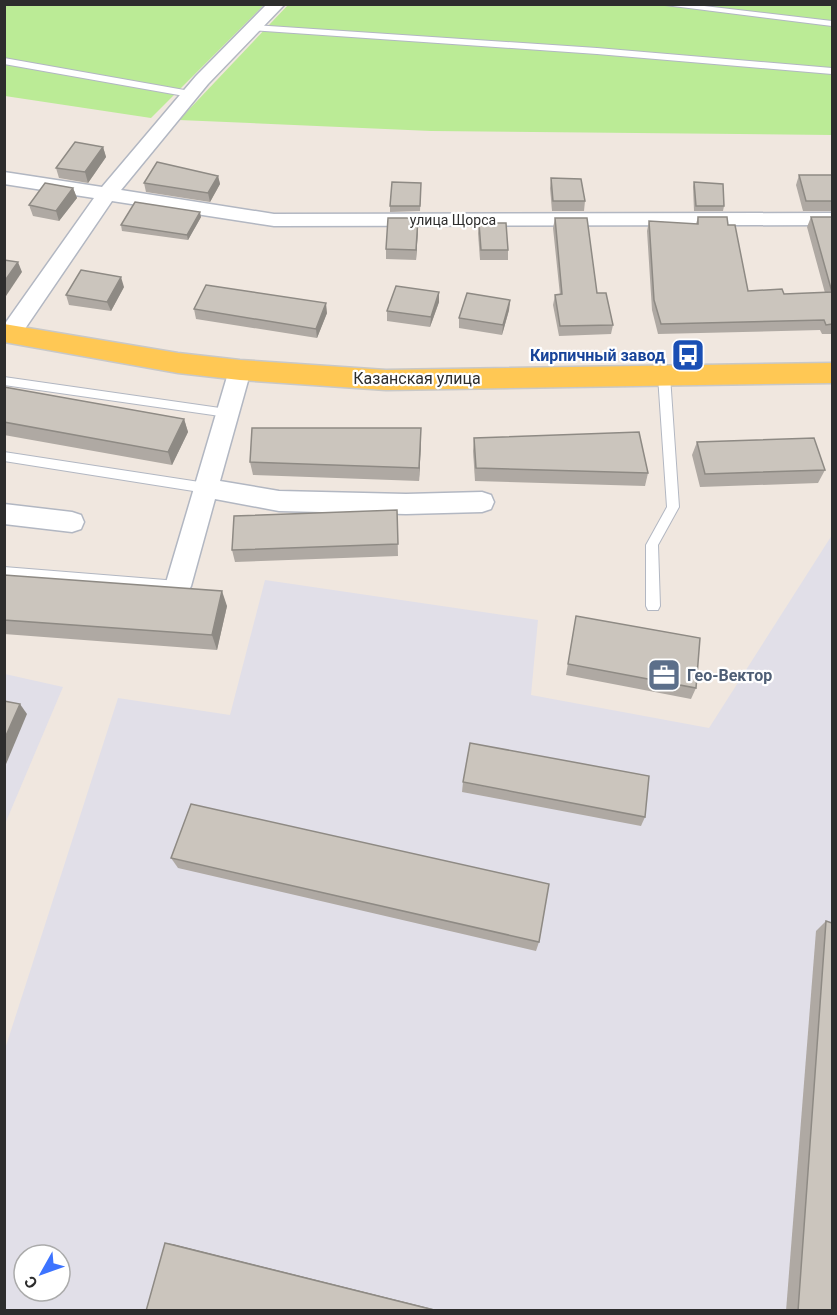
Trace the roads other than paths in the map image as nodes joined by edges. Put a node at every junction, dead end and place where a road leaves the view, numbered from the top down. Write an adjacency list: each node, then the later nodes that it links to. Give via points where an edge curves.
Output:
1 (277, 4): 4 (street)
2 (661, 4): 3 (lane)
3 (832, 24)
4 (254, 28): 6 (lane); 7 (street)
5 (4, 61): 7 (lane)
6 (832, 71)
7 (190, 94): 9 (street)
8 (4, 178): 9 (street, улица Щорса)
9 (107, 194): 10 (street, улица Щорса, via 274,220); 11 (street)
10 (832, 219)
11 (7, 333): 12 (main road, Казанская улица)
12 (240, 370): 14 (main road, Казанская улица, via 386,380); 16 (street)
13 (832, 373): 14 (main road, Казанская улица)
14 (664, 376): 24 (lane, via 673,507 652,545)
15 (4, 381): 16 (lane)
16 (227, 413): 18 (street)
17 (4, 456): 18 (lane)
18 (206, 488): 19 (street, via 279,501); 23 (street)
19 (482, 502)
20 (4, 514): 21 (street)
21 (72, 522)
22 (4, 572): 23 (lane)
23 (177, 586)
24 (653, 606)

